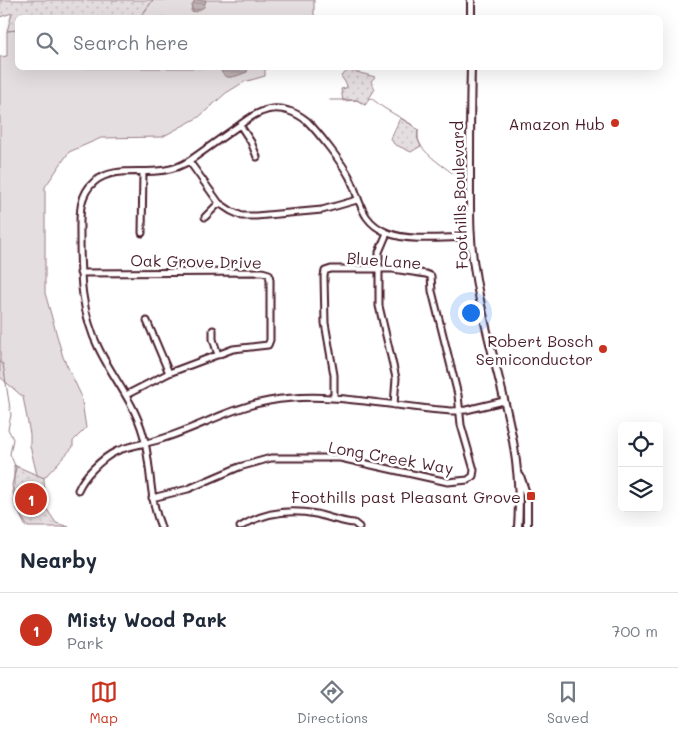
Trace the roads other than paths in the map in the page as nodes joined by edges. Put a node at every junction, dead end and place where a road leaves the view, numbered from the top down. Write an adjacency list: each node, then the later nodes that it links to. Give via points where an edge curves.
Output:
1 (472, 0): 2 (main road)
2 (471, 15)
3 (471, 70): 13 (main road, Foothills Boulevard)
4 (240, 125): 5 (street); 6 (street); 8 (street, via 269,110 285,110 300,116 312,126 347,173)
5 (257, 157)
6 (189, 161): 7 (street, via 169,170); 9 (street)
7 (143, 172): 11 (street); 15 (street, via 106,175 87,190 80,208)
8 (357, 200): 9 (street, via 328,209 256,216 237,214); 12 (street, via 370,220)
9 (219, 203): 10 (street)
10 (205, 216)
11 (142, 232)
12 (387, 233): 13 (street, via 403,237); 14 (street, via 379,252)
13 (471, 237): 22 (main road, Foothills Boulevard, via 474,273)
14 (379, 269): 21 (street, Blue Lane, via 331,269 324,276 325,323 334,375); 23 (street, via 379,311 396,378); 24 (street, Blue Lane, via 431,276)
15 (80, 273): 18 (street, Oak Grove Drive, via 269,274 268,345 245,346); 20 (street, via 83,300 94,336)
16 (147, 321): 19 (street)
17 (213, 330): 18 (street)
18 (218, 355): 19 (street, Oak Grove Drive)
19 (170, 373): 20 (street, Oak Grove Drive)
20 (126, 395): 25 (street)
21 (334, 398): 23 (street); 25 (street, via 290,398 254,404)
22 (504, 400): 24 (street); 26 (main road, Foothills Boulevard)
23 (394, 405): 24 (street)
24 (460, 410): 28 (street, Long Creek Way, via 474,470 468,480 448,482 340,458 271,458 239,467 188,489)
25 (145, 443): 27 (street, via 118,449 107,456 84,478); 28 (street)
26 (518, 467): 29 (main road, Foothills Boulevard); 35 (main road, Foothills Boulevard, via 526,496)
27 (78, 490)
28 (152, 498): 30 (street)
29 (519, 510): 33 (main road, Foothills Boulevard); 34 (main road)
30 (161, 527)
31 (240, 527): 32 (street, via 262,516 287,512 315,514)
32 (359, 527)
33 (518, 527)
34 (522, 527)
35 (527, 527)

